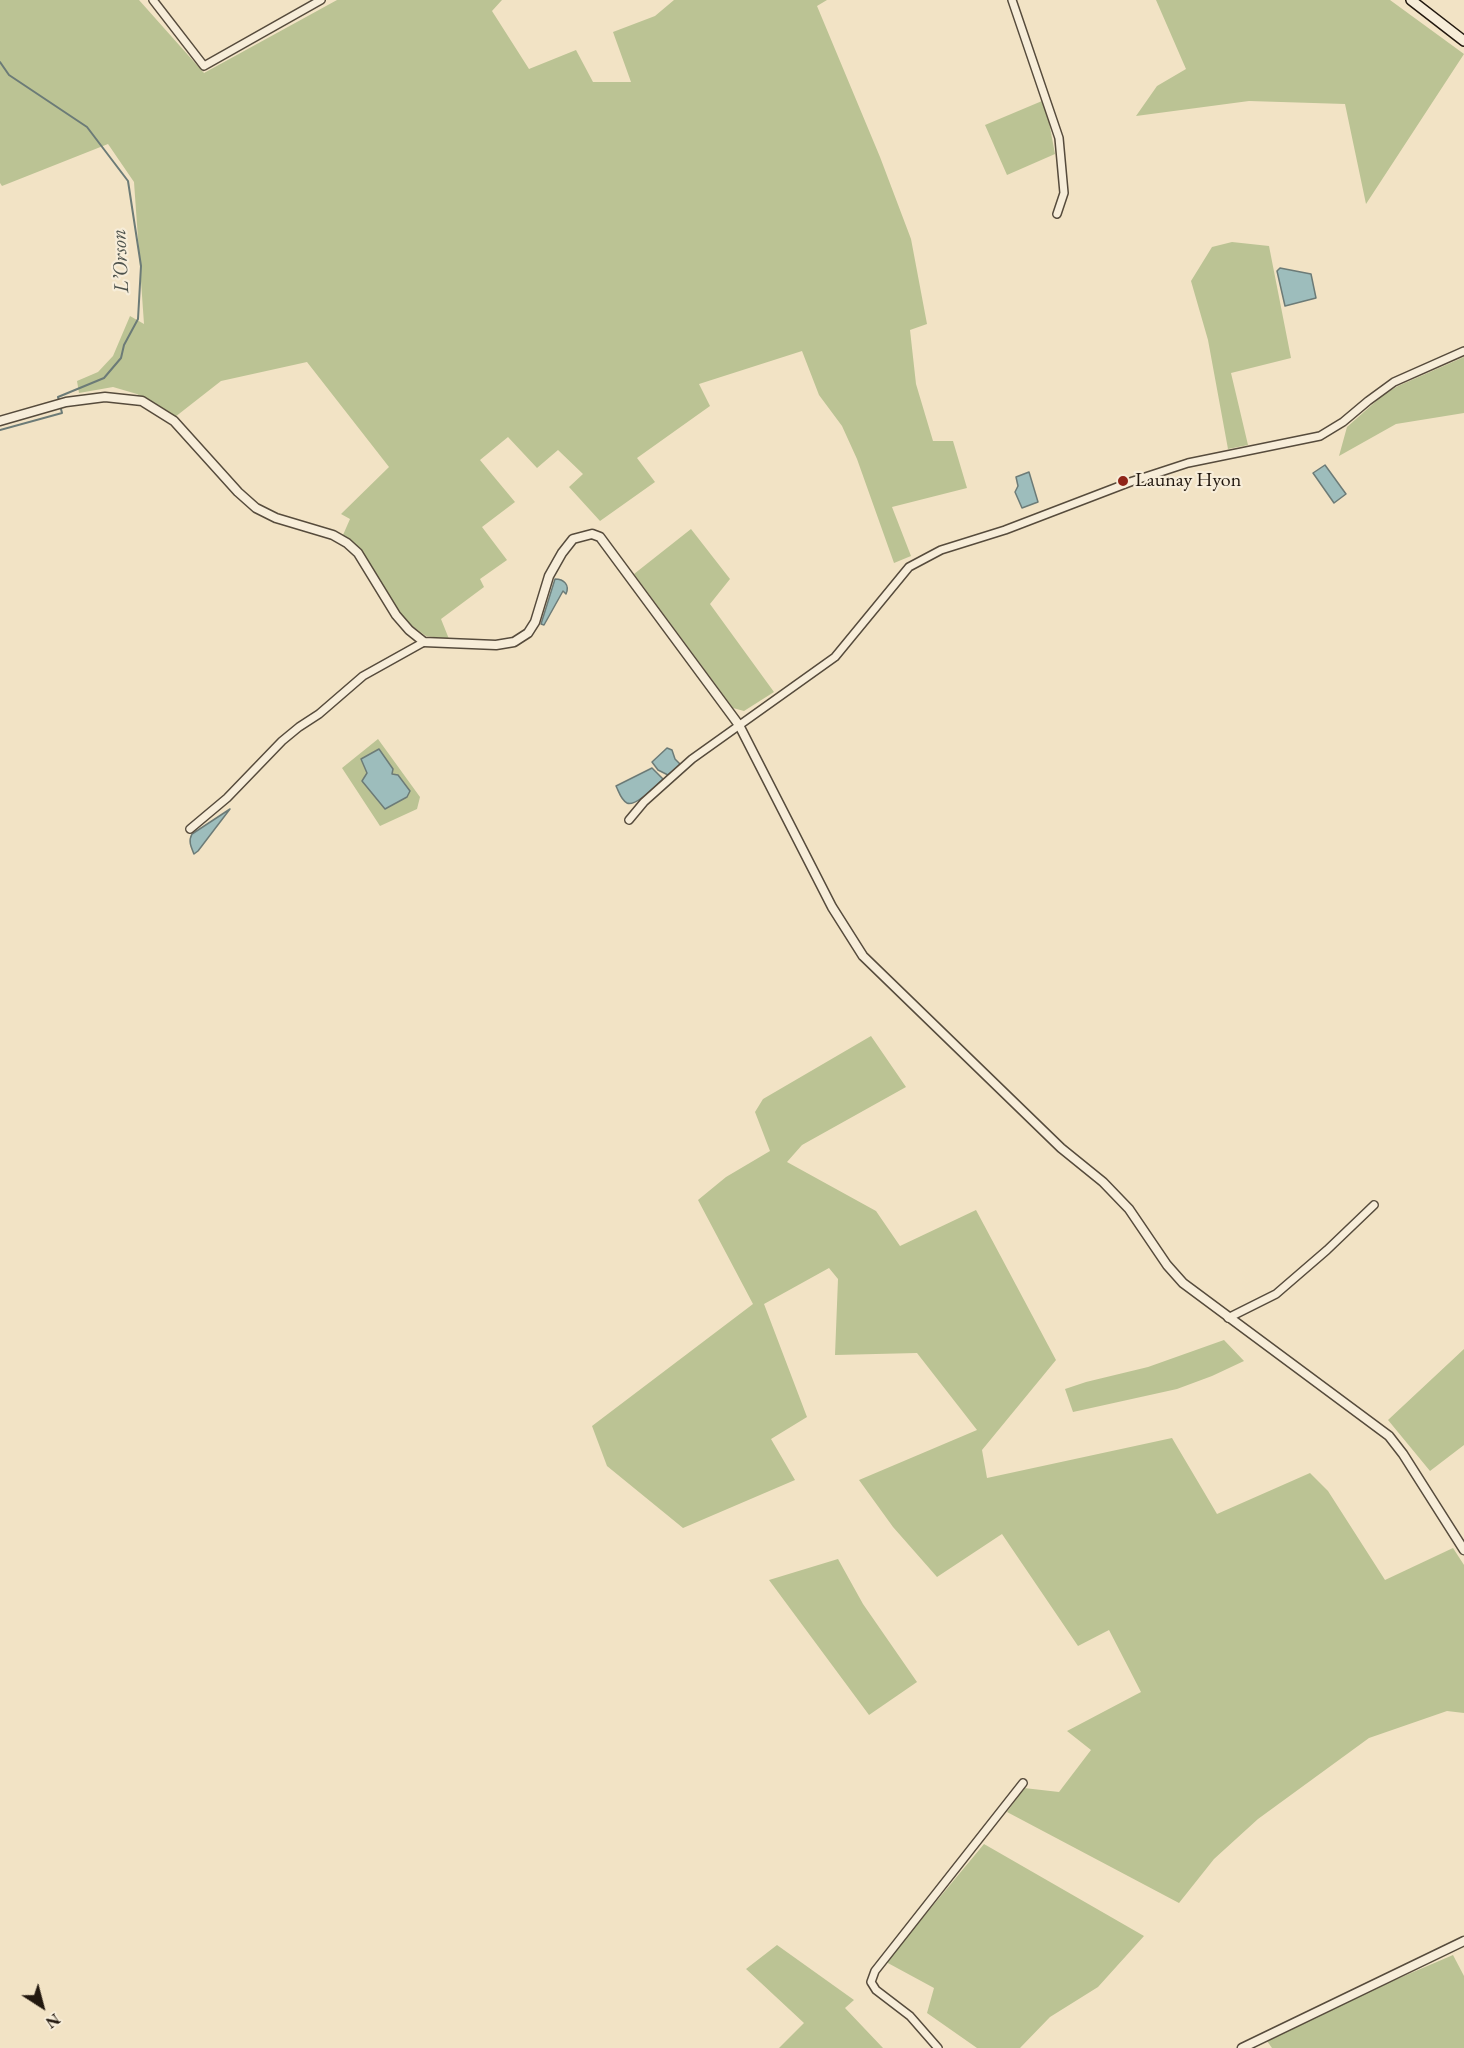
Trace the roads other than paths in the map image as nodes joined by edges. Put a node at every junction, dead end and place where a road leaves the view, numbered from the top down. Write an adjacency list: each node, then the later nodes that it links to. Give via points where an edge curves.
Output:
1 (153, 0): 2 (street, via 204,66)
2 (321, 0)
3 (1012, 0): 6 (street, via 1059,138 1064,193)
4 (1411, 0): 5 (main road)
5 (1464, 41)
6 (1057, 214)
7 (1464, 351): 10 (street, via 1394,382 1343,423 1320,436 1188,463 941,550 909,567 836,657)
8 (0, 421): 9 (street, via 66,402 105,397 142,401 174,421 256,508 347,543 396,615)
9 (424, 642): 10 (street, via 514,642 528,633 535,622 549,576 562,553 573,539 592,534 600,537 623,566); 12 (street, via 363,676 299,727)
10 (739, 725): 11 (street, via 692,759); 14 (street, via 832,907 863,956 1061,1148 1103,1182 1129,1209 1183,1283)
11 (629, 820)
12 (190, 829)
13 (1374, 1205): 14 (street, via 1276,1294)
14 (1228, 1318): 15 (street, via 1389,1436)
15 (1464, 1550)
16 (1023, 1783): 18 (street, via 874,1971 871,1982 876,1990 910,2016)
17 (1464, 1941): 19 (street)
18 (938, 2048)
19 (1242, 2048)

